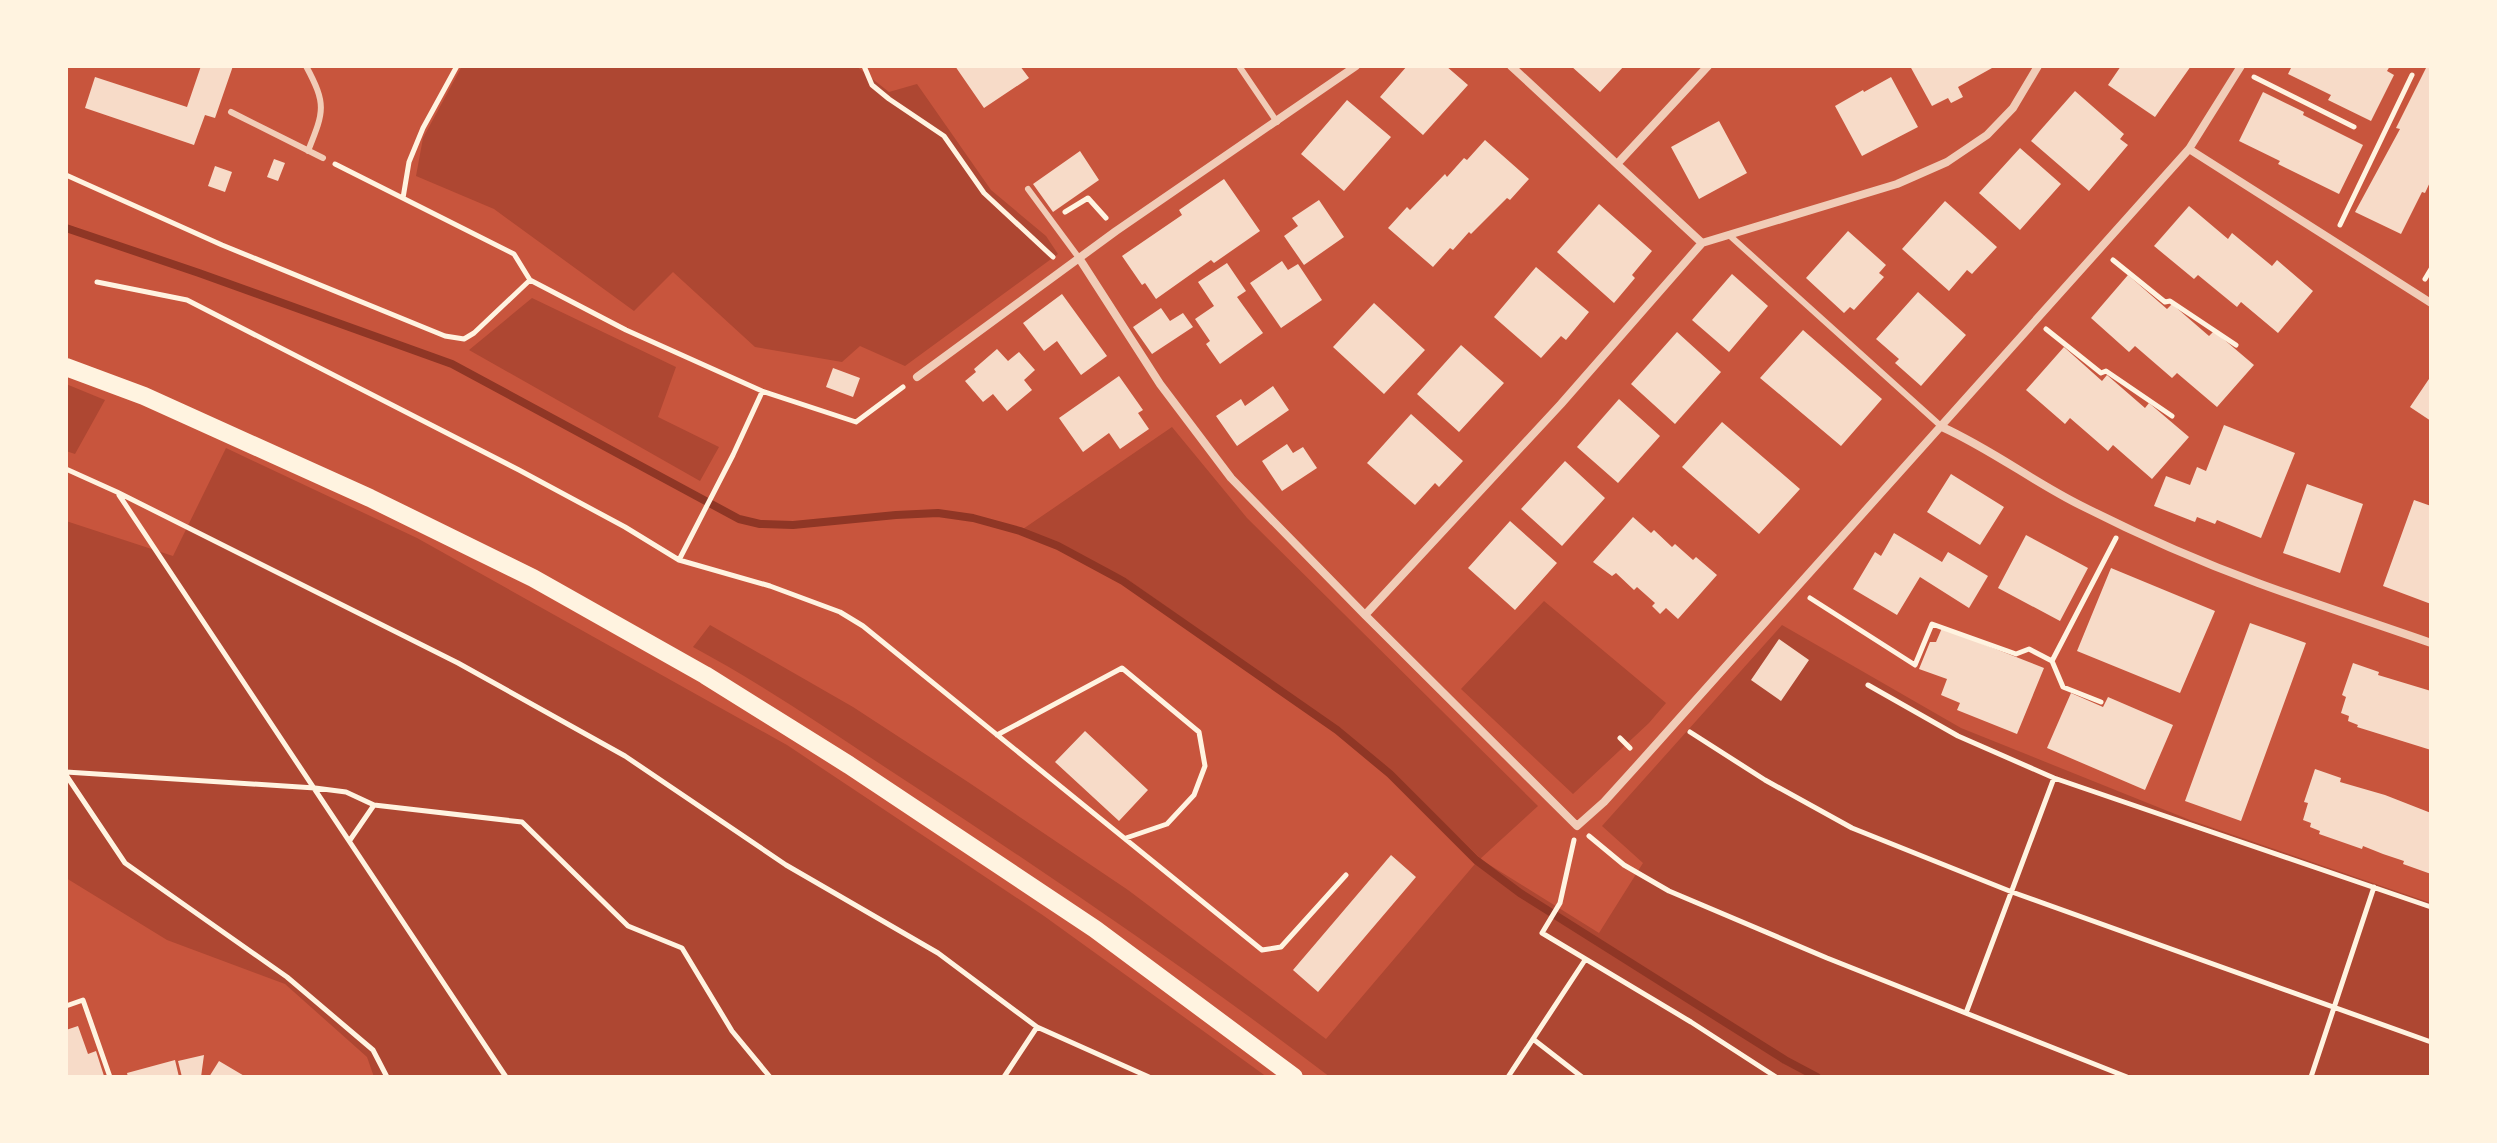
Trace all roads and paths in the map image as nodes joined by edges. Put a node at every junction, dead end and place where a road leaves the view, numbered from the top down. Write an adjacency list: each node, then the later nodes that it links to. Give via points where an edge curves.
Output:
1 (306, 66): 15 (lane, via 319,89 322,109)
2 (457, 66): 20 (path, via 409,162)
3 (864, 66): 28 (path, via 872,85 944,136 984,193)
4 (1239, 66): 12 (lane)
5 (1356, 66): 12 (street)
6 (1511, 66): 17 (street)
7 (1708, 66): 17 (street)
8 (2038, 66): 23 (street, via 1996,126 1947,162 1897,184)
9 (2240, 68): 13 (path); 14 (street)
10 (2412, 75): 24 (path)
11 (231, 112): 15 (lane)
12 (1277, 122): 22 (street)
13 (2354, 127)
14 (2189, 149): 24 (street); 26 (street)
15 (308, 151): 16 (lane)
16 (323, 158): 20 (path)
17 (1617, 164): 25 (street)
18 (66, 175): 29 (path, via 445,336 464,339)
19 (1028, 189): 21 (lane)
20 (403, 198): 29 (path, via 514,254)
21 (1052, 221): 22 (path, via 1088,198); 27 (lane)
22 (1116, 231): 27 (street)
23 (1729, 235): 25 (street); 38 (lane)
24 (2333, 240): 31 (street)
25 (1702, 243): 44 (street)
26 (2100, 250): 32 (street); 33 (path, via 2165,302)
27 (1079, 258): 28 (street); 44 (street, via 1160,384 1231,478)
28 (1066, 268): 35 (street)
29 (530, 280): 36 (path)
30 (97, 282): 42 (path, via 187,300 505,463)
31 (2431, 303)
32 (2036, 321): 37 (path, via 2101,373 2106,371); 38 (street)
33 (2236, 345)
34 (66, 367): 75 (main road, via 144,396 370,498 533,578 705,675 1082,920)
35 (917, 377): 36 (path, via 856,422)
36 (762, 391): 42 (path)
37 (2172, 416)
38 (1942, 427): 41 (street); 43 (street)
39 (66, 469): 40 (path)
40 (117, 492): 53 (path); 66 (path, via 458,663 625,756 786,865 938,953)
41 (2123, 524): 45 (street, via 2256,583); 46 (path)
42 (679, 560): 50 (path, via 840,612)
43 (1795, 588): 46 (path, via 1915,665 1932,624 2016,654 2029,649); 49 (street)
44 (1365, 615): 55 (street)
45 (2431, 643)
46 (2052, 661): 48 (path, via 2063,687)
47 (1868, 685): 52 (path, via 1958,736)
48 (2101, 702)
49 (1676, 723): 55 (street); 60 (path, via 1852,828)
50 (997, 735): 56 (path); 56 (path, via 1122,668 1199,732 1205,766 1194,795 1167,824)
51 (66, 774): 53 (path); 70 (path, via 125,863 287,977 373,1050)
52 (2054, 778): 59 (path); 60 (path)
53 (315, 788): 54 (path, via 346,792); 57 (path)
54 (374, 805): 57 (path); 72 (path, via 522,822 628,926 682,948 732,1031)
55 (1577, 826): 62 (path, via 1560,903 1542,933); 65 (path, via 1624,865 1669,891)
56 (1124, 838): 58 (path, via 1262,950 1281,947)
57 (350, 840): 71 (path)
58 (1346, 875)
59 (2374, 887): 61 (path); 64 (path)
60 (2012, 892): 64 (path); 65 (path)
61 (2431, 907)
62 (1585, 960): 67 (path); 78 (path)
63 (66, 1006): 69 (path, via 83,1000)
64 (2333, 1007): 68 (path); 80 (path)
65 (1966, 1013): 79 (path)
66 (1037, 1027): 73 (path); 74 (path)
67 (1533, 1039): 76 (path); 77 (path)
68 (2431, 1042)
69 (110, 1077)
70 (387, 1077)
71 (506, 1077)
72 (770, 1077)
73 (1004, 1077)
74 (1149, 1077)
75 (1294, 1077)
76 (1508, 1077)
77 (1582, 1077)
78 (1776, 1077)
79 (2127, 1077)
80 (2311, 1077)

